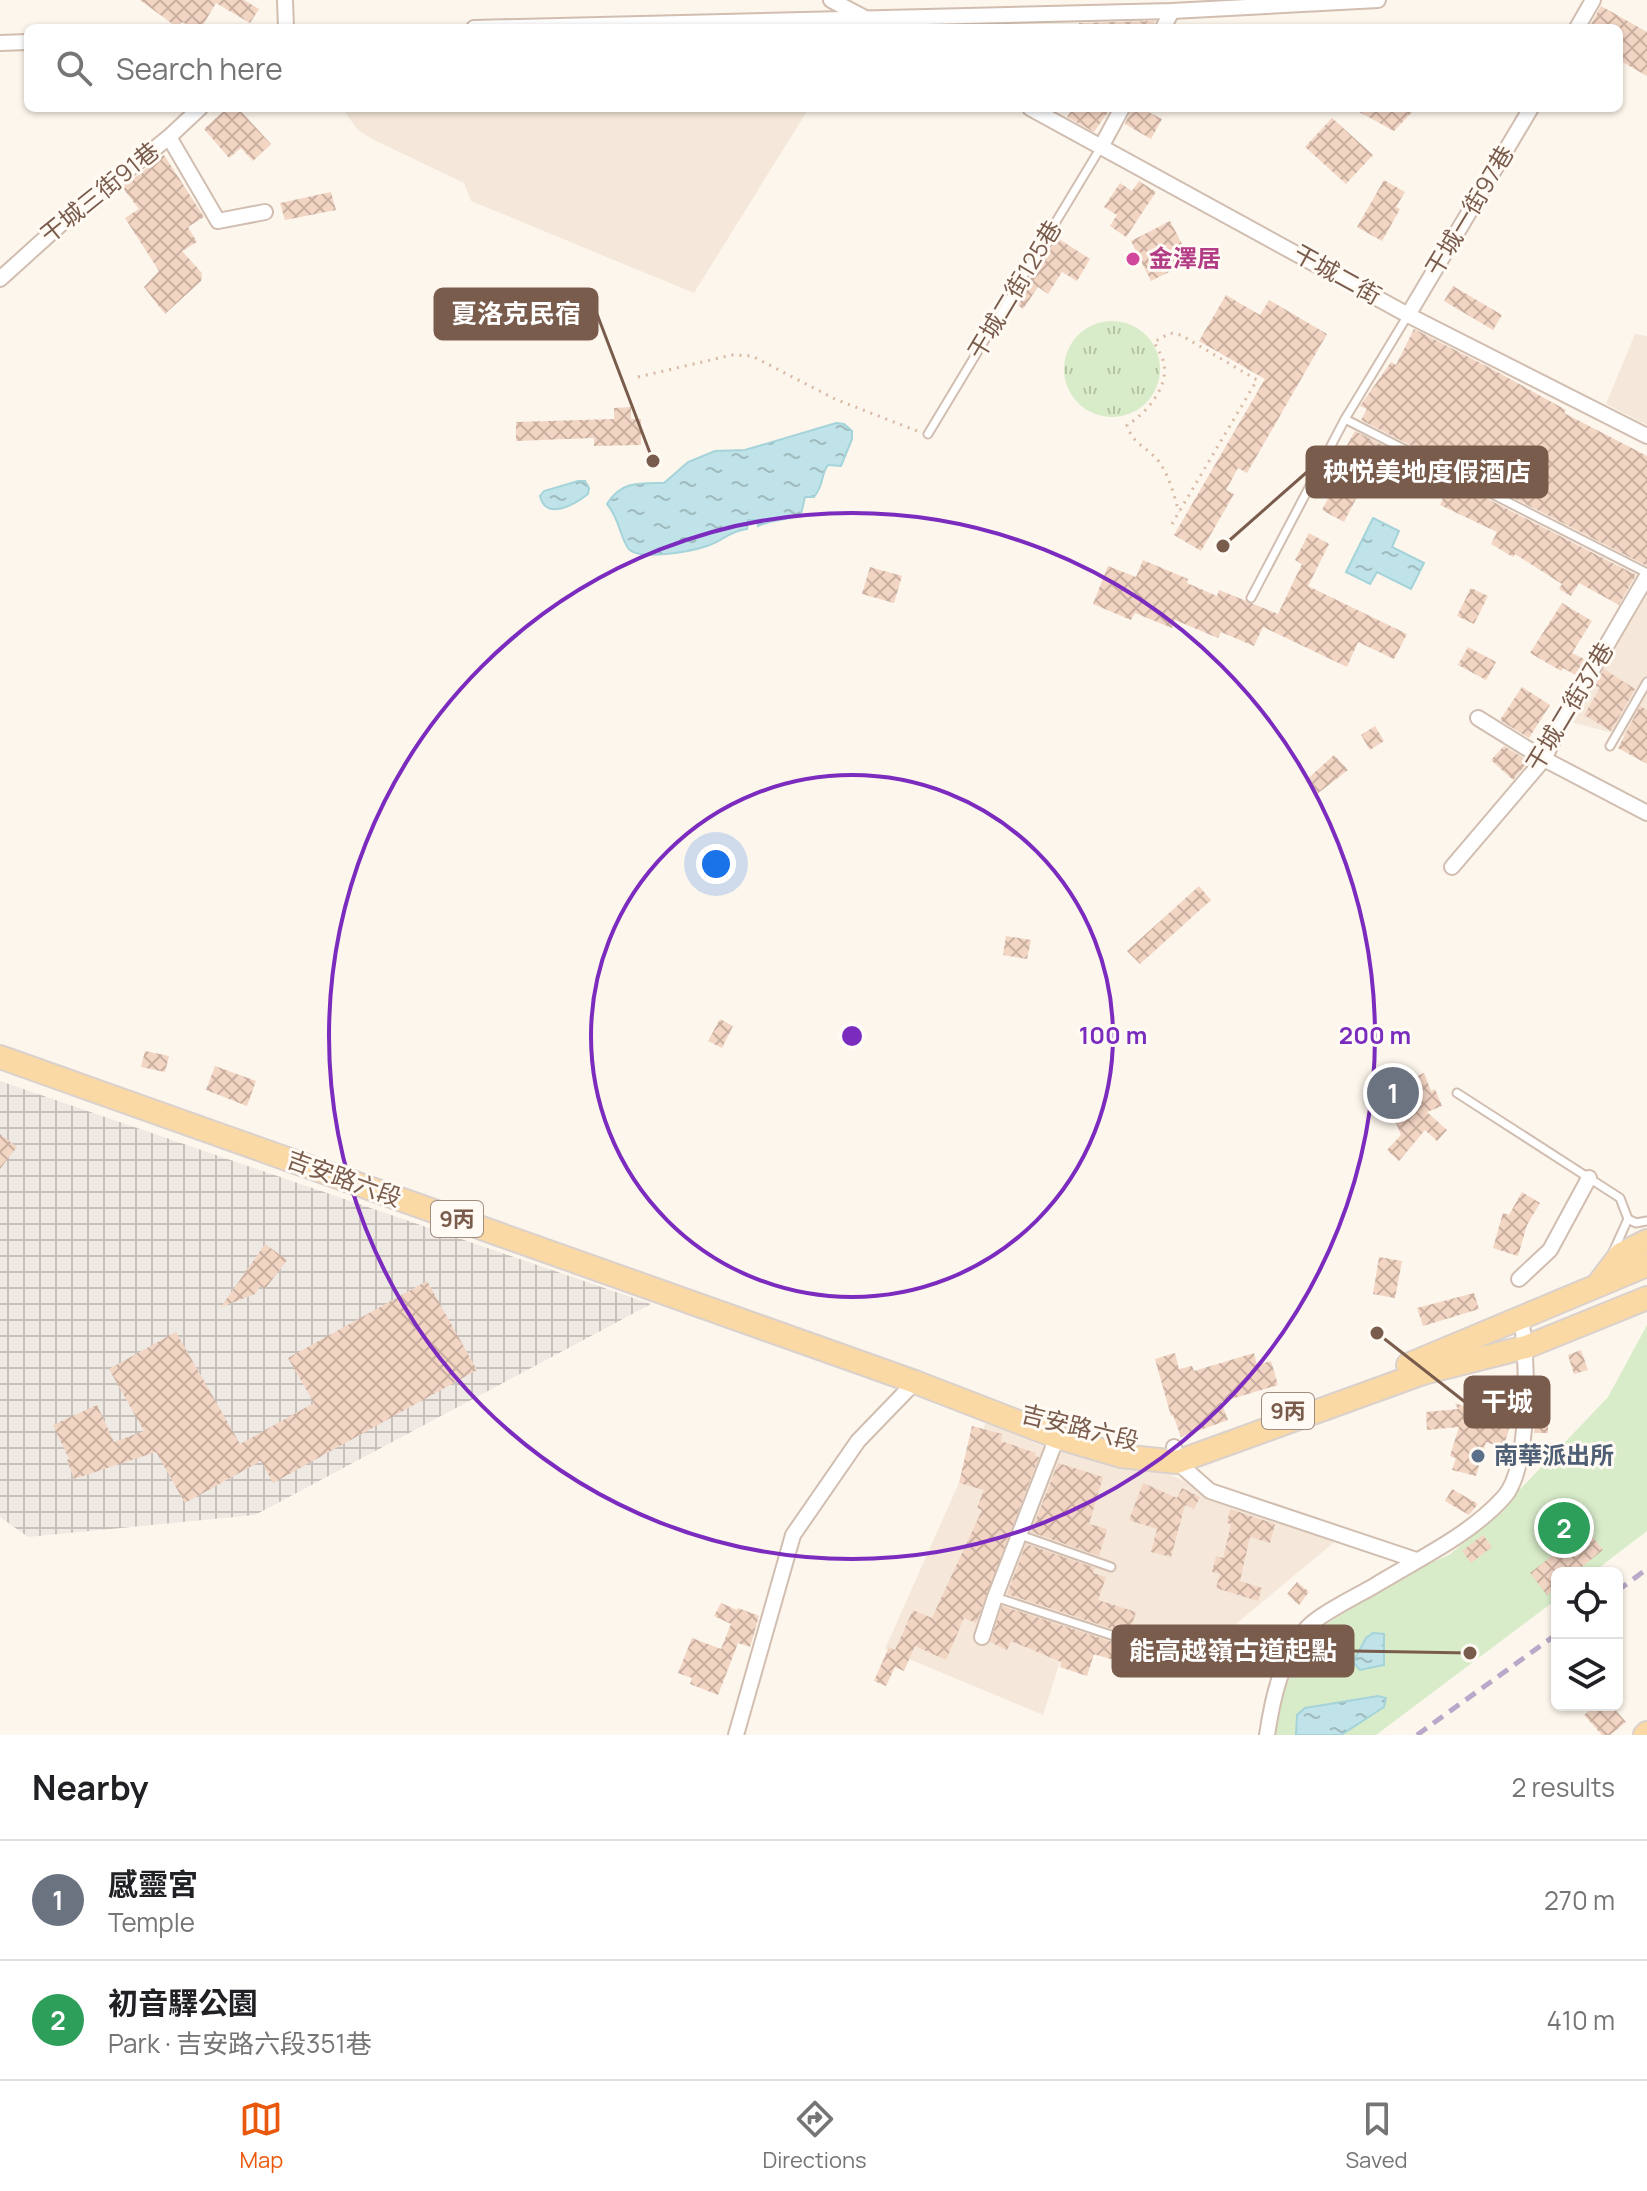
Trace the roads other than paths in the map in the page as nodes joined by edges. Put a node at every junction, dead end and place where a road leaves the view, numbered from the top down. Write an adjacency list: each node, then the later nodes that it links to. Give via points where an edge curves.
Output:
1 (285, 0): 7 (street)
2 (831, 0): 6 (street)
3 (1378, 0): 5 (street)
4 (1593, 0): 11 (street)
5 (1172, 11): 6 (street); 10 (street)
6 (865, 18): 8 (street); 9 (street)
7 (286, 24)
8 (630, 24)
9 (876, 24)
10 (1165, 24)
11 (1579, 24)
12 (24, 42): 13 (street)
13 (0, 43)
14 (196, 112): 18 (street, 干城三街91巷)
15 (1037, 112): 19 (street, 干城二街)
16 (1120, 112): 19 (street)
17 (1529, 112): 22 (street, 干城一街97巷)
18 (169, 137): 20 (street, via 218,221); 21 (street, 干城三街91巷)
19 (1101, 147): 22 (street, 干城二街); 24 (lane, 干城二街125巷)
20 (265, 212)
21 (0, 279)
22 (1408, 315): 23 (lane); 25 (street, 干城二街)
23 (1345, 419): 26 (lane); 27 (lane)
24 (928, 434)
25 (1647, 436)
26 (1647, 575): 31 (street, 干城二街37巷)
27 (1251, 598)
28 (1647, 682): 30 (lane)
29 (1478, 718): 31 (street)
30 (1610, 746)
31 (1544, 759): 32 (street); 33 (street, 干城二街37巷)
32 (1647, 813)
33 (1452, 867)
34 (0, 1057): 46 (main road, 吉安路六段 / 9丙)
35 (1457, 1093): 36 (lane)
36 (1589, 1178): 37 (lane, via 1620,1198); 41 (street, via 1550,1250)
37 (1628, 1219): 38 (lane); 42 (lane)
38 (1647, 1221)
39 (1647, 1241): 42 (main road, via 1621,1254)
40 (1647, 1265): 42 (main road, 吉安路六段 / 9丙)
41 (1519, 1279)
42 (1599, 1283): 44 (main road, 吉安路六段 / 9丙)
43 (1640, 1303): 45 (main road, 吉安路六段 / 9丙)
44 (1521, 1318): 45 (street); 48 (main road, 吉安路六段 / 9丙)
45 (1526, 1347): 48 (main road, 吉安路六段 / 9丙, via 1423,1373); 50 (street, via 1523,1450 1507,1495 1450,1542)
46 (915, 1382): 47 (main road, 吉安路六段 / 9丙); 55 (street, via 858,1441 793,1535)
47 (1058, 1432): 48 (main road, 吉安路六段 / 9丙, via 1121,1456); 49 (street)
48 (1176, 1455): 50 (street, via 1210,1491)
49 (1018, 1535): 51 (lane); 52 (street)
50 (1416, 1560): 56 (street, via 1309,1625 1274,1688)
51 (1111, 1567)
52 (995, 1597): 53 (lane); 54 (street)
53 (1114, 1636)
54 (982, 1637)
55 (736, 1735)
56 (1267, 1735)

